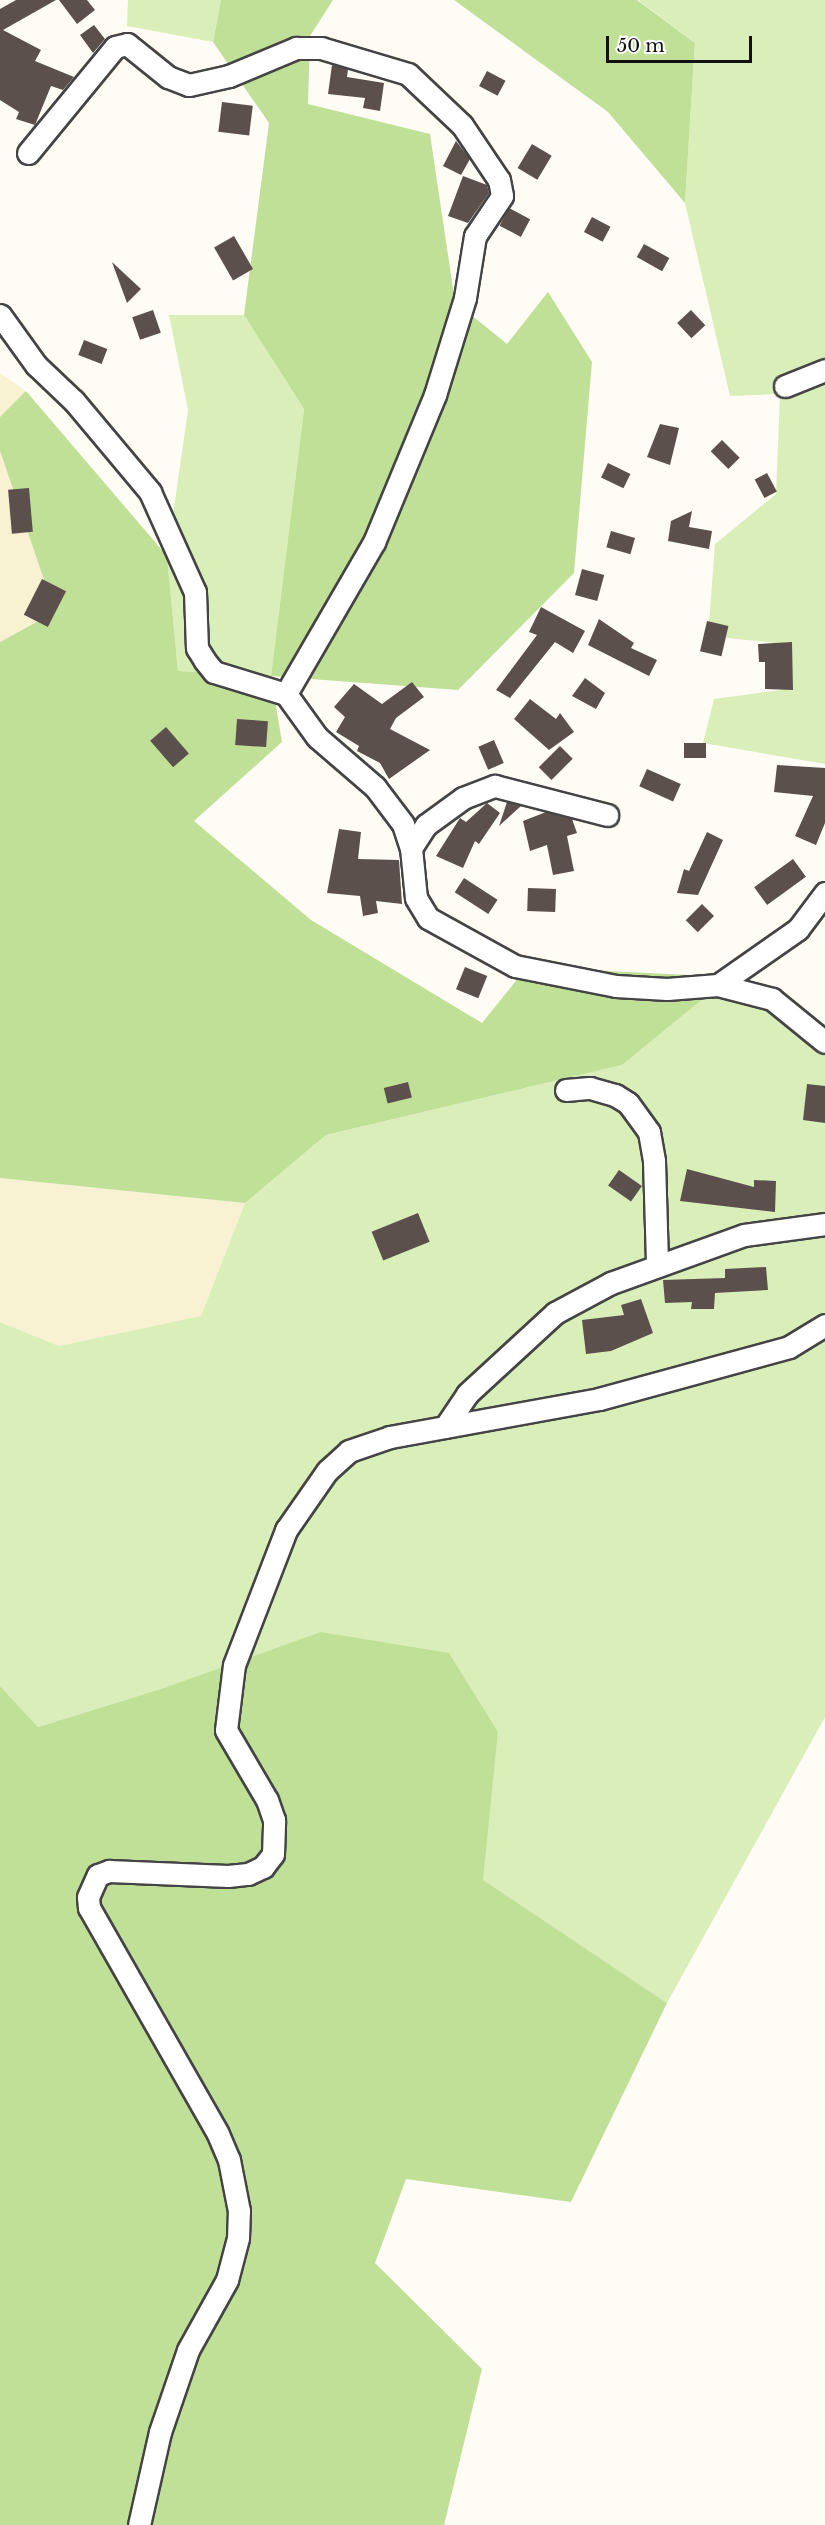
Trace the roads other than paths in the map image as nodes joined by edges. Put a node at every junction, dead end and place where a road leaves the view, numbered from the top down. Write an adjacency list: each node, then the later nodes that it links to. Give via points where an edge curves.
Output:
1 (28, 153): 5 (street, via 115,46 127,44 168,77 189,85 229,76 296,48 321,48 408,74 462,125 499,180 502,196 475,236 465,298 435,395 374,542)
2 (0, 315): 5 (street, via 36,365 74,401 150,492 195,592 197,648 205,661 214,672)
3 (825, 370): 4 (street)
4 (785, 386)
5 (286, 694): 7 (street, via 317,737 375,787 403,824)
6 (607, 815): 7 (street, via 495,786 463,798 426,825)
7 (411, 848): 9 (street, via 416,897 428,918 483,952 515,966 616,986 667,989)
8 (825, 893): 9 (street, via 798,929)
9 (718, 985): 10 (street, via 772,999)
10 (825, 1042)
11 (566, 1090): 13 (street, via 590,1088 615,1095 628,1103 649,1132 654,1161)
12 (825, 1224): 13 (street, via 744,1235)
13 (657, 1264): 15 (street, via 555,1313 468,1394)
14 (825, 1324): 15 (street, via 789,1347 599,1399)
15 (445, 1427): 16 (street, via 390,1437 349,1452 327,1471 286,1530 234,1665 226,1730 274,1820 273,1854 248,1874 109,1871 98,1875 88,1897 89,1908 217,2132 238,2211 238,2238 227,2280 188,2350 160,2432)
16 (139, 2525)

